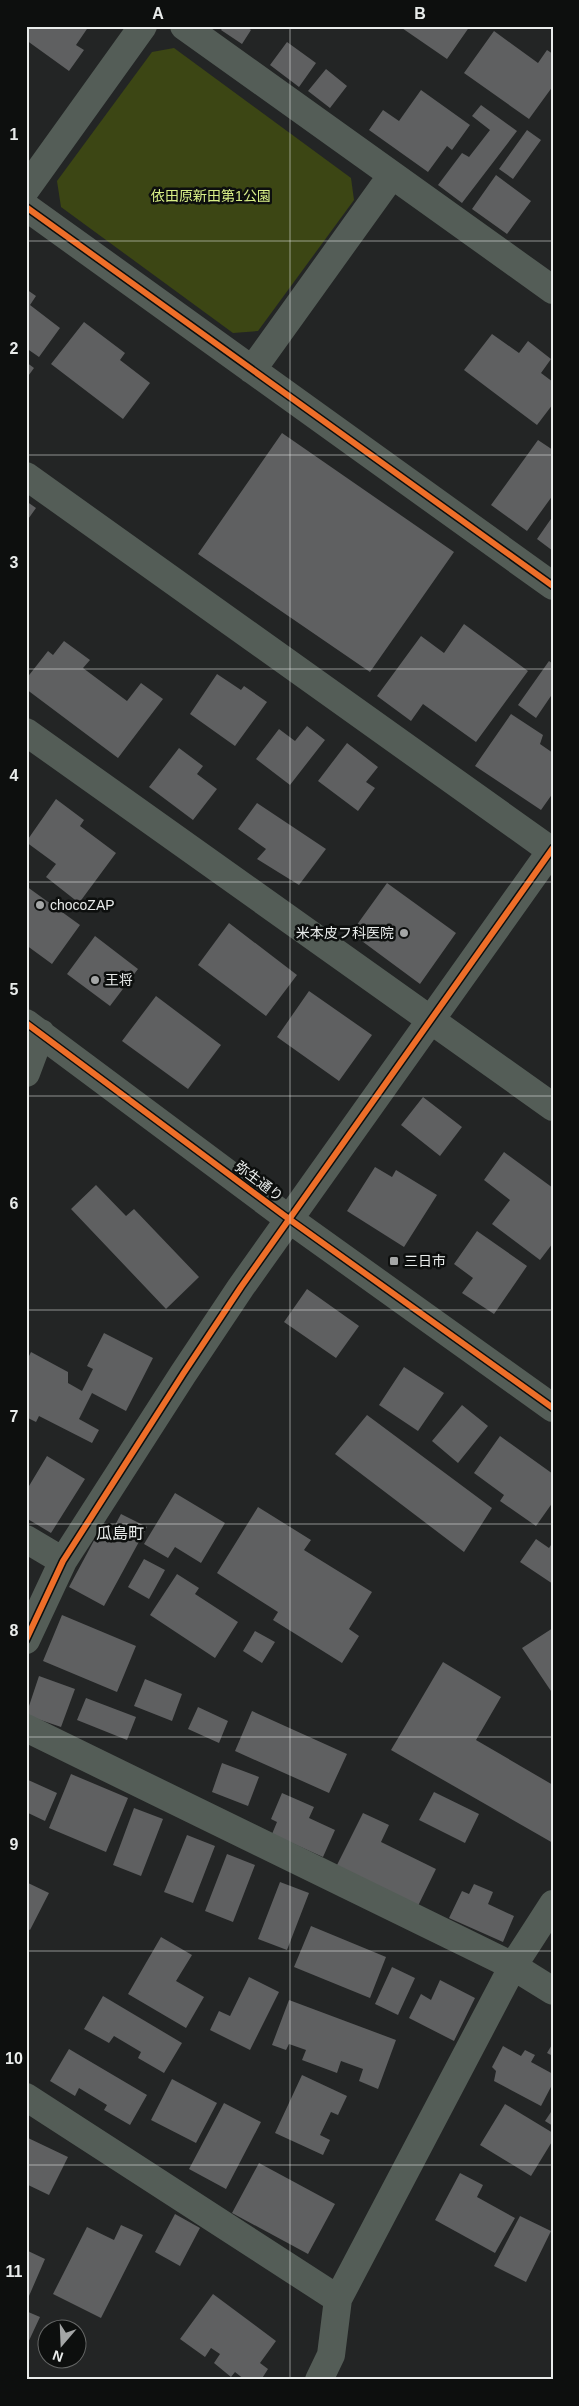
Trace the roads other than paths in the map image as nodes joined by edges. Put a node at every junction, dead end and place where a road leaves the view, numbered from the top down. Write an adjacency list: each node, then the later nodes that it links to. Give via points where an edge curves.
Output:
1 (143, 26): 4 (street)
2 (184, 26): 3 (street)
3 (392, 175): 6 (street); 7 (street)
4 (26, 189)
5 (26, 207): 7 (street)
6 (553, 290)
7 (252, 370): 9 (street)
8 (26, 476): 11 (street)
9 (553, 586)
10 (26, 732): 12 (street)
11 (552, 850): 12 (street)
12 (431, 1020): 15 (street); 16 (street)
13 (34, 1028): 14 (street); 16 (street, 弥生通り)
14 (26, 1073)
15 (553, 1107)
16 (289, 1219): 17 (street, 弥生通り); 19 (street, via 188,1366)
17 (553, 1408)
18 (26, 1539): 19 (street)
19 (63, 1561): 20 (street)
20 (26, 1640)
21 (26, 1728): 23 (street)
22 (553, 1904): 23 (street)
23 (513, 1966): 24 (street); 26 (street)
24 (553, 1991)
25 (26, 2098): 26 (street)
26 (338, 2299): 27 (street, via 331,2355)
27 (319, 2380)

